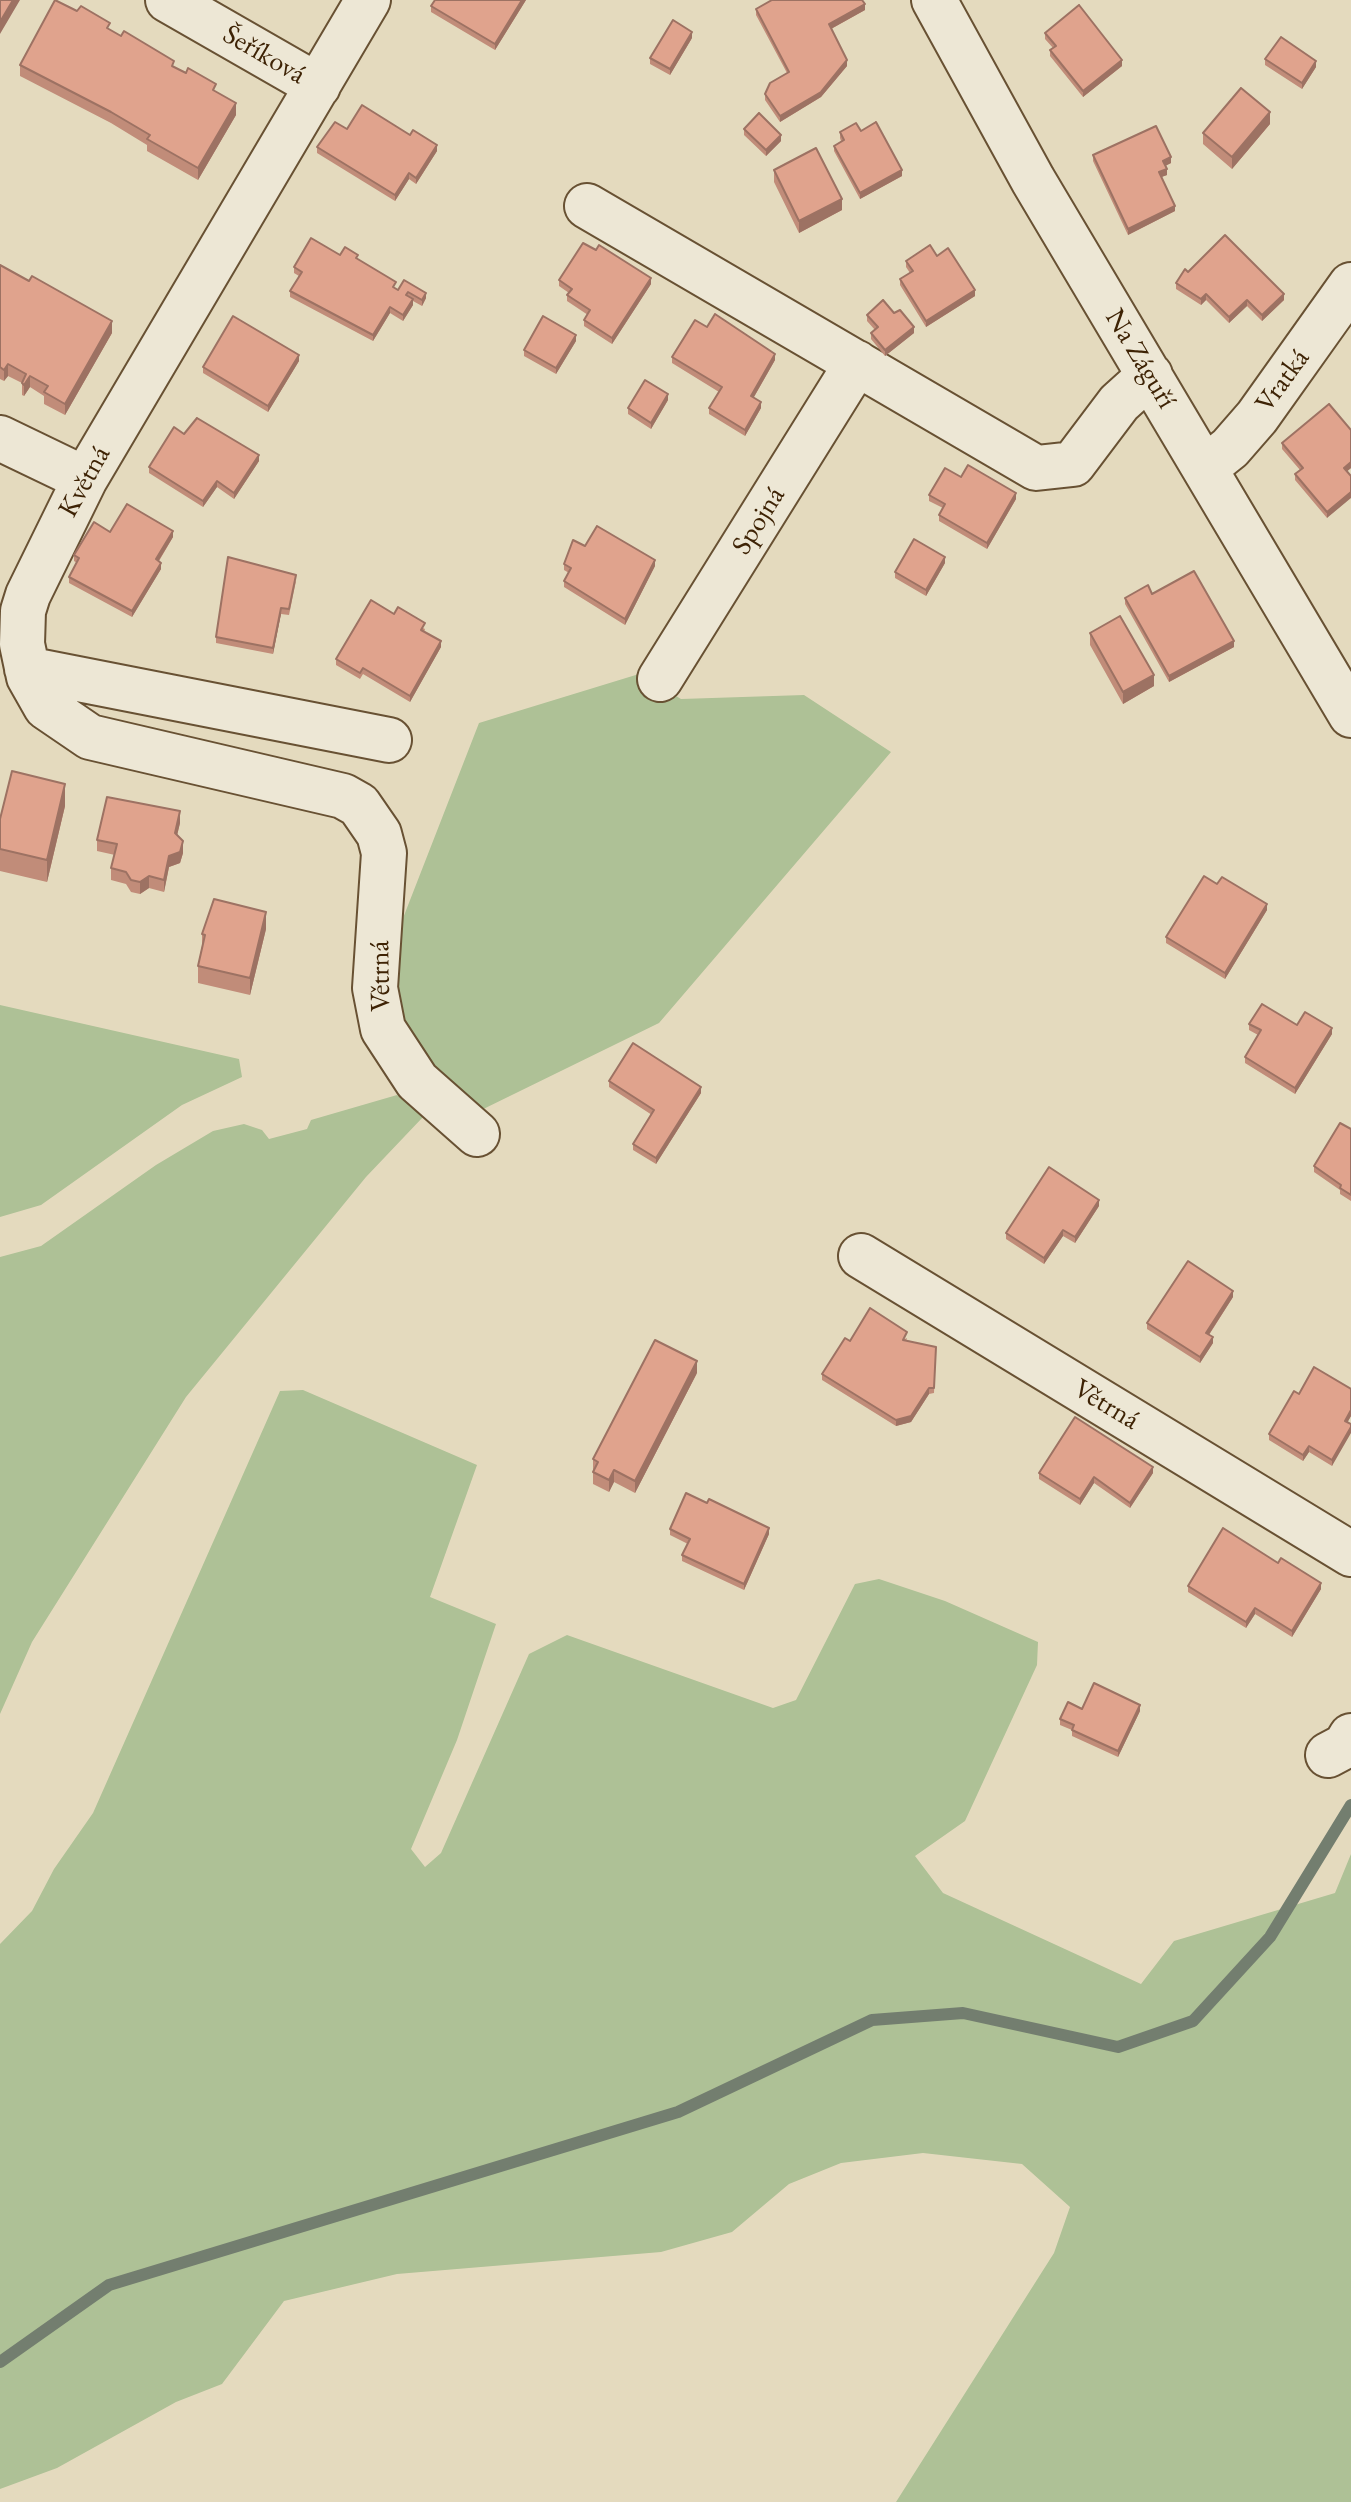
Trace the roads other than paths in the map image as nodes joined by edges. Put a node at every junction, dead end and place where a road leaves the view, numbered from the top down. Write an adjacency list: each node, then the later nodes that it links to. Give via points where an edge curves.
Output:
1 (168, 0): 4 (street, Šeříková)
2 (368, 0): 4 (street, Květná)
3 (934, 0): 8 (street, Na Záguří, via 1033,180)
4 (318, 86): 11 (street, Květná)
5 (587, 206): 7 (street)
6 (1351, 285): 10 (street, Vratká, via 1257,417)
7 (857, 363): 8 (street, via 1036,468 1073,464 1119,403); 13 (street, Spojná)
8 (1150, 375): 10 (street, Na Záguří)
9 (0, 438): 11 (street)
10 (1205, 468): 14 (street, Na Záguří)
11 (85, 479): 12 (street, Květná, via 28,595 22,628)
12 (27, 669): 15 (street); 16 (street, Květná, via 46,707 90,737)
13 (660, 679)
14 (1351, 715)
15 (389, 740)
16 (343, 796): 17 (street, Větrná, via 370,819 384,853 375,988 383,1029 417,1081)
17 (477, 1134)
18 (861, 1256): 19 (street, Větrná)
19 (1351, 1554)

